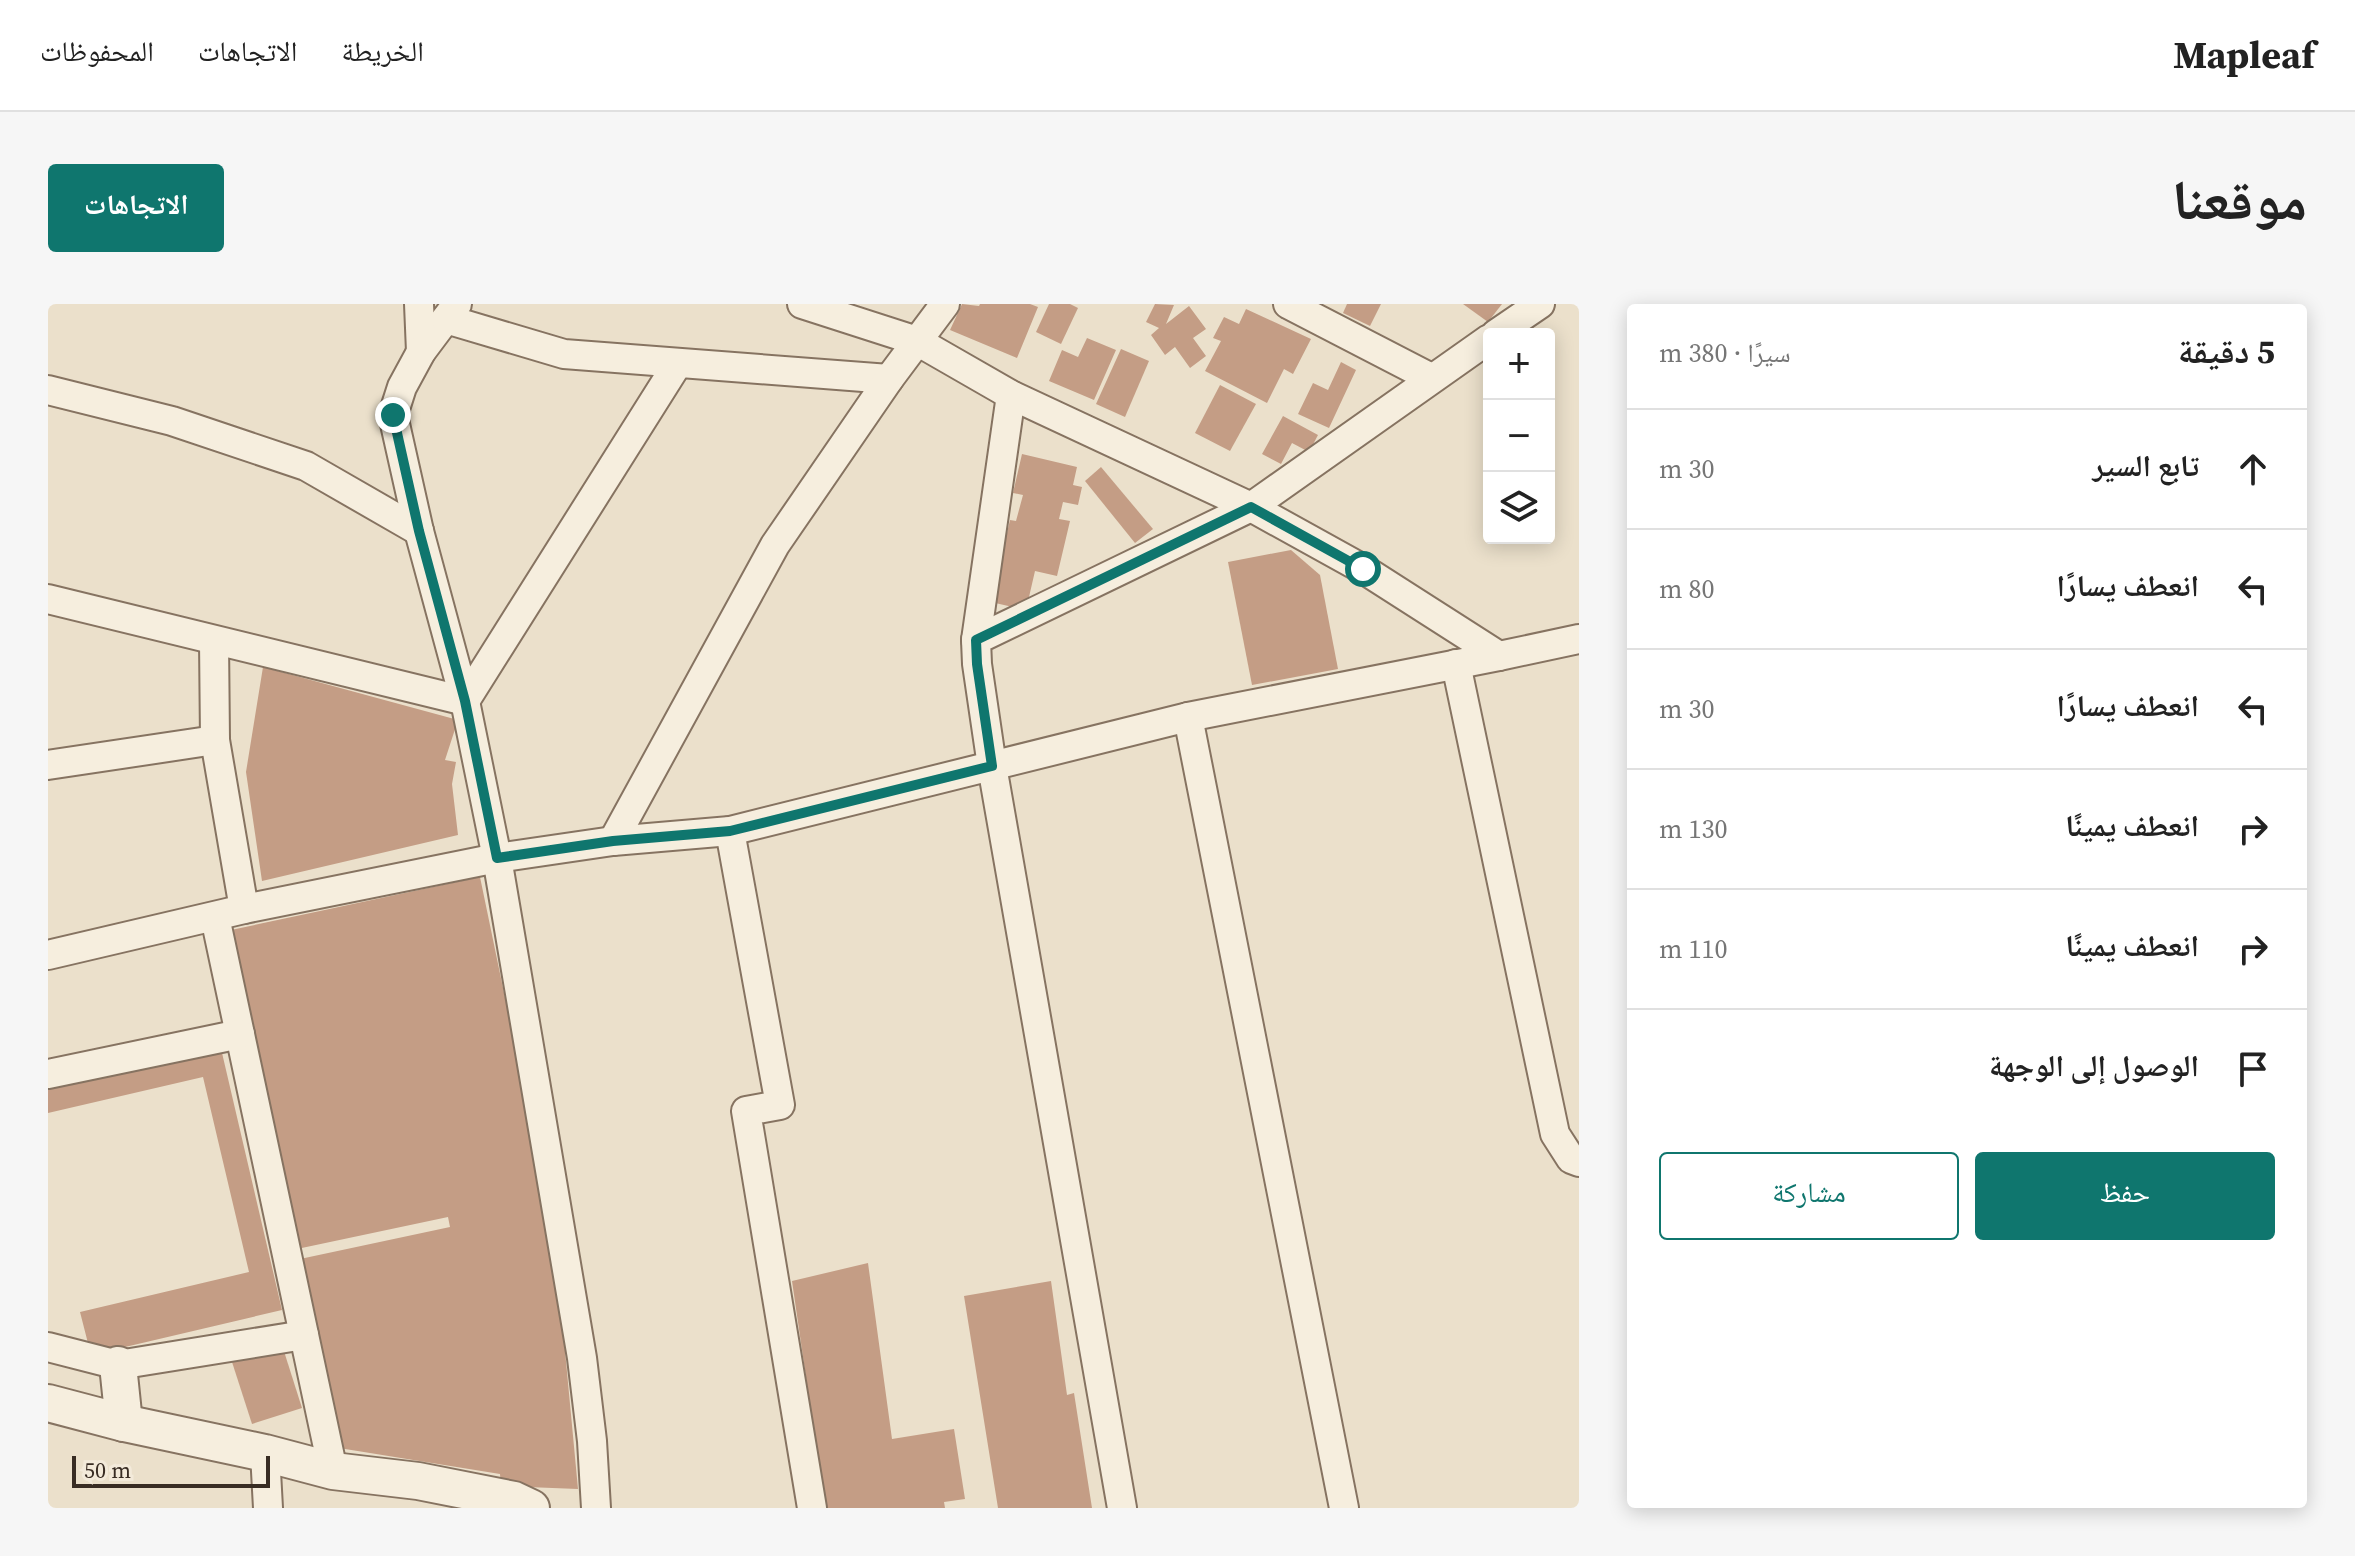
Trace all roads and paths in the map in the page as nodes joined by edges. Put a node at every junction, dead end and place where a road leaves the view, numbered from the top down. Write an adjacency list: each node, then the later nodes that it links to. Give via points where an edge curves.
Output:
1 (419, 304): 10 (street)
2 (802, 304): 8 (street)
3 (945, 304): 8 (street)
4 (1288, 304): 12 (street)
5 (1540, 304): 7 (street)
6 (451, 312): 10 (street); 11 (street, via 564,354)
7 (1505, 328)
8 (917, 341): 13 (street); 15 (street)
9 (1483, 343): 12 (street)
10 (421, 352): 17 (street, via 393,415)
11 (678, 363): 13 (street); 24 (street)
12 (1431, 378): 16 (street)
13 (889, 379): 30 (street, via 775,545)
14 (48, 390): 17 (street, via 172,421 306,466)
15 (1011, 395): 16 (street); 20 (street)
16 (1251, 507): 20 (street); 22 (street, via 1363,569)
17 (419, 531): 24 (street)
18 (48, 599): 21 (street)
19 (1579, 639): 22 (street)
20 (976, 640): 28 (street)
21 (214, 641): 24 (street); 26 (street)
22 (1499, 656): 23 (street)
23 (1456, 664): 25 (street); 37 (street, via 1555,1134 1571,1159)
24 (465, 701): 31 (street)
25 (1188, 717): 28 (street); 50 (street)
26 (215, 740): 27 (street); 32 (street)
27 (48, 765)
28 (992, 766): 29 (street); 49 (street)
29 (730, 831): 30 (street); 48 (street, via 780,1105 746,1111)
30 (613, 841): 31 (street)
31 (497, 858): 32 (street); 47 (street, via 582,1358)
32 (244, 909): 33 (street)
33 (215, 917): 34 (street); 35 (street)
34 (48, 955)
35 (240, 1034): 36 (street); 38 (street)
36 (48, 1074)
37 (1579, 1162)
38 (304, 1335): 40 (street); 44 (street)
39 (48, 1347): 40 (street)
40 (118, 1365): 42 (street)
41 (48, 1403): 42 (street)
42 (124, 1423): 43 (street)
43 (265, 1453): 44 (street); 46 (street)
44 (333, 1471): 45 (street, via 418,1481)
45 (520, 1505)
46 (268, 1508)
47 (596, 1508)
48 (812, 1508)
49 (1122, 1508)
50 (1344, 1508)

